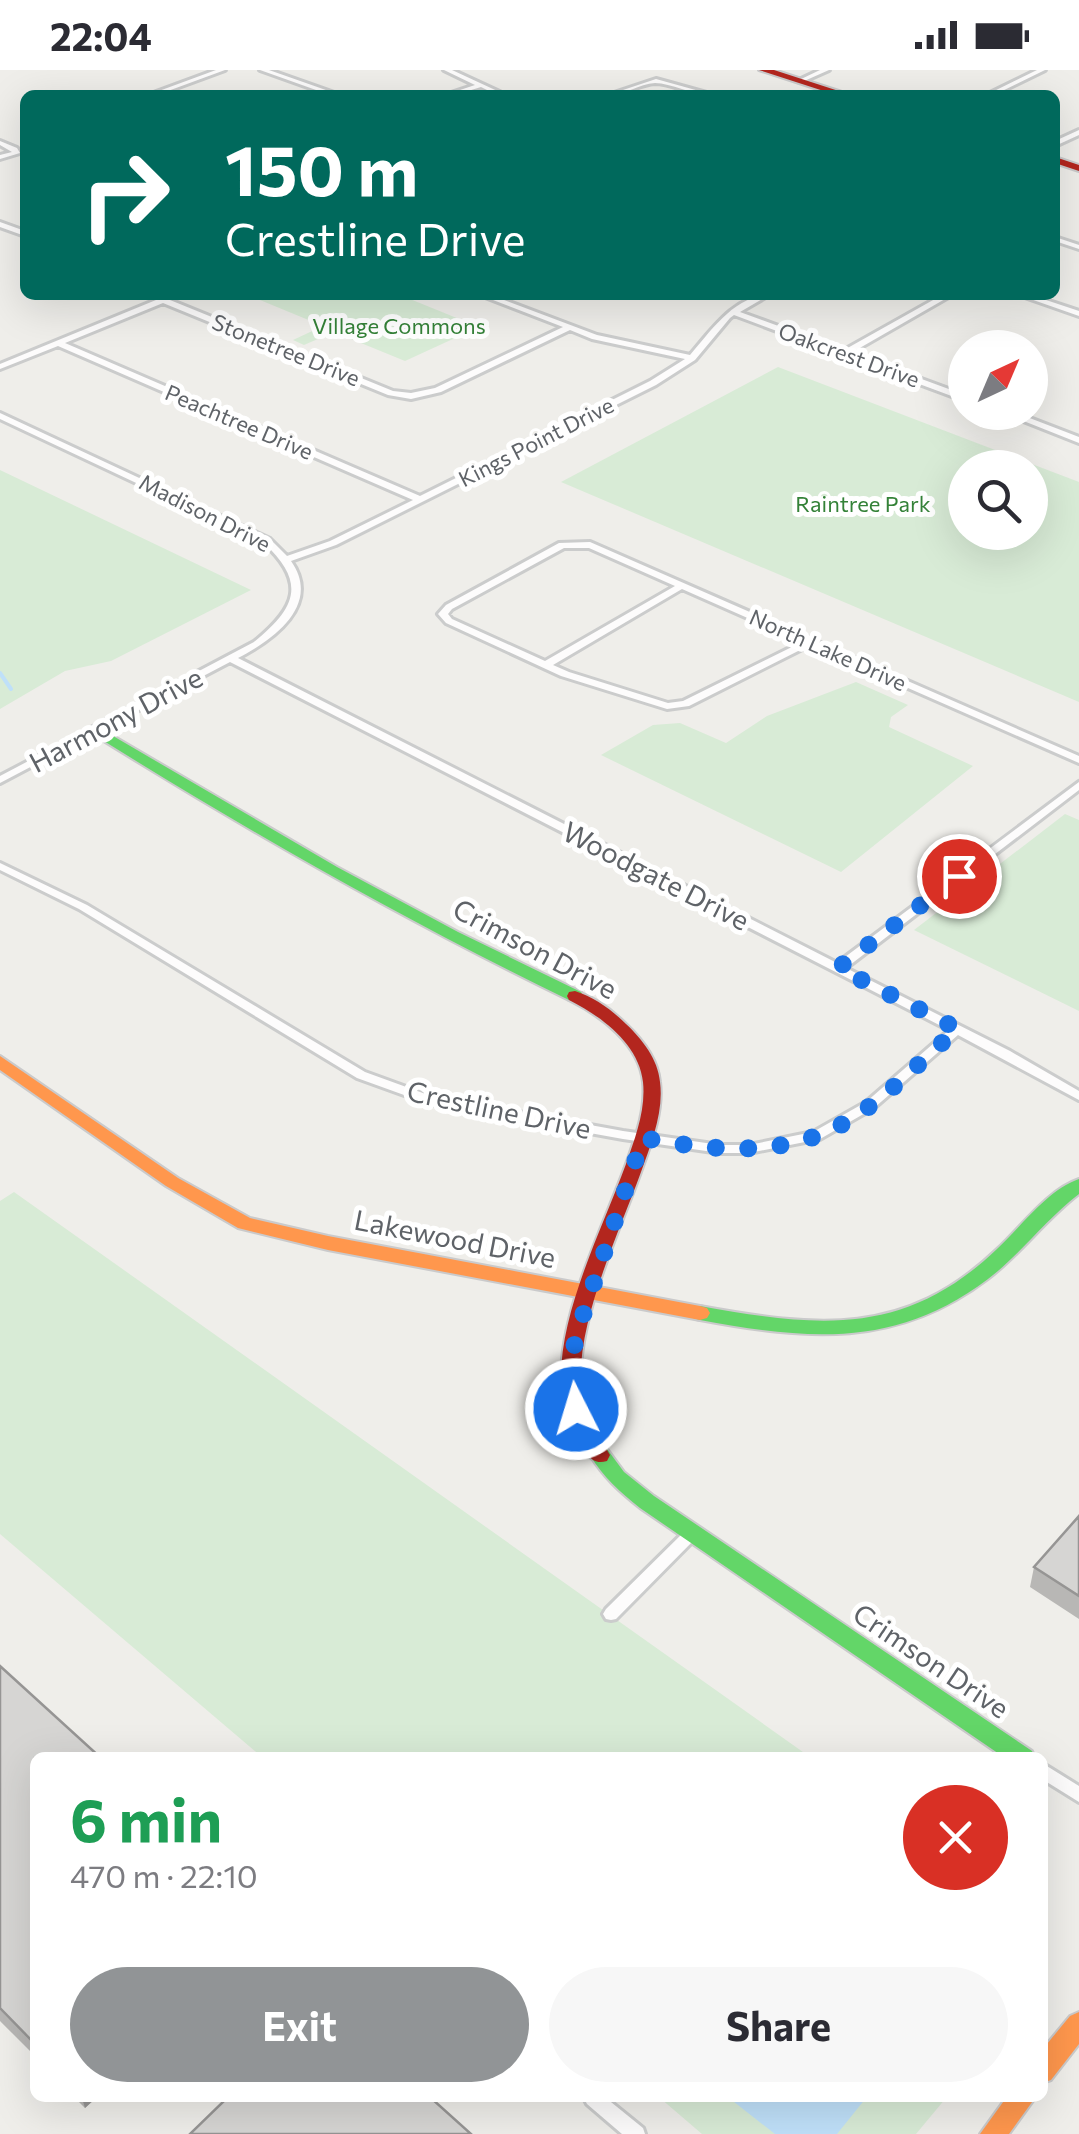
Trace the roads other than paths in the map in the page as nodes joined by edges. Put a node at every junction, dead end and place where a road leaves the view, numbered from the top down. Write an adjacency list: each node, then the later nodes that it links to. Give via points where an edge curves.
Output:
1 (222, 70): 10 (street)
2 (264, 70): 11 (street)
3 (447, 70): 9 (street)
4 (764, 70): 8 (street)
5 (826, 70): 8 (street)
6 (1022, 70): 7 (street)
7 (1038, 72): 17 (street)
8 (800, 81): 16 (street)
9 (482, 85): 12 (street); 13 (street)
10 (167, 90)
11 (323, 90)
12 (465, 90)
13 (492, 90)
14 (627, 90): 15 (street, via 656,81)
15 (689, 90)
16 (825, 90)
17 (1000, 90)
18 (0, 143): 19 (street, via 16,153)
19 (0, 157)
20 (163, 300): 27 (street, Stonetree Drive, via 391,392 422,396); 28 (street)
21 (497, 300): 27 (street)
22 (755, 300): 25 (street, Kings Point Drive)
23 (939, 300): 29 (street)
24 (1038, 300): 26 (street)
25 (733, 312): 29 (street, Oakcrest Drive); 30 (street, Kings Point Drive)
26 (1079, 314)
27 (570, 328): 30 (street)
28 (57, 343): 31 (street); 36 (street, Peachtree Drive)
29 (846, 353): 32 (street, Oakcrest Drive)
30 (692, 358): 36 (street, Kings Point Drive, via 654,384)
31 (0, 367)
32 (948, 392)
33 (0, 416): 37 (street, Madison Drive, via 250,532)
34 (1048, 428): 35 (street)
35 (1079, 440)
36 (420, 500): 37 (street, Kings Point Drive, via 334,544)
37 (287, 558): 40 (street, Madison Drive, via 297,586 288,616)
38 (681, 586): 39 (street, North Lake Drive); 41 (street); 41 (street, North Lake Drive, via 576,542 442,614)
39 (808, 642): 41 (street, via 685,704 667,706); 43 (street, North Lake Drive)
40 (232, 659): 42 (street, Harmony Drive); 47 (street, Woodgate Drive)
41 (545, 665)
42 (96, 730): 44 (street, Harmony Drive); 51 (street, Crimson Drive, via 224,811 434,927 589,1002 635,1042 651,1075)
43 (1079, 760)
44 (0, 780)
45 (1079, 785): 47 (street)
46 (0, 866): 51 (street, Crestline Drive, via 83,907 361,1075 429,1100)
47 (838, 968): 48 (street, Woodgate Drive)
48 (958, 1029): 50 (street, Woodgate Drive); 51 (street, Crestline Drive, via 870,1106 816,1136 749,1150)
49 (0, 1062): 53 (street, Lakewood Drive, via 244,1224)
50 (1079, 1096)
51 (643, 1138): 53 (street, Crimson Drive)
52 (1079, 1186): 53 (street, Lakewood Drive, via 969,1288 883,1325 781,1328)
53 (590, 1292): 54 (street, Crimson Drive, via 571,1363 582,1427 617,1478)
54 (692, 1534): 55 (street); 56 (street, Crimson Drive)
55 (611, 1614)
56 (1015, 1752)
57 (1048, 1774): 58 (street)
58 (1079, 1795)
59 (1079, 2024): 60 (street)
60 (1048, 2063)
61 (599, 2102): 63 (street)
62 (1019, 2102): 64 (street)
63 (636, 2134)
64 (994, 2134)

